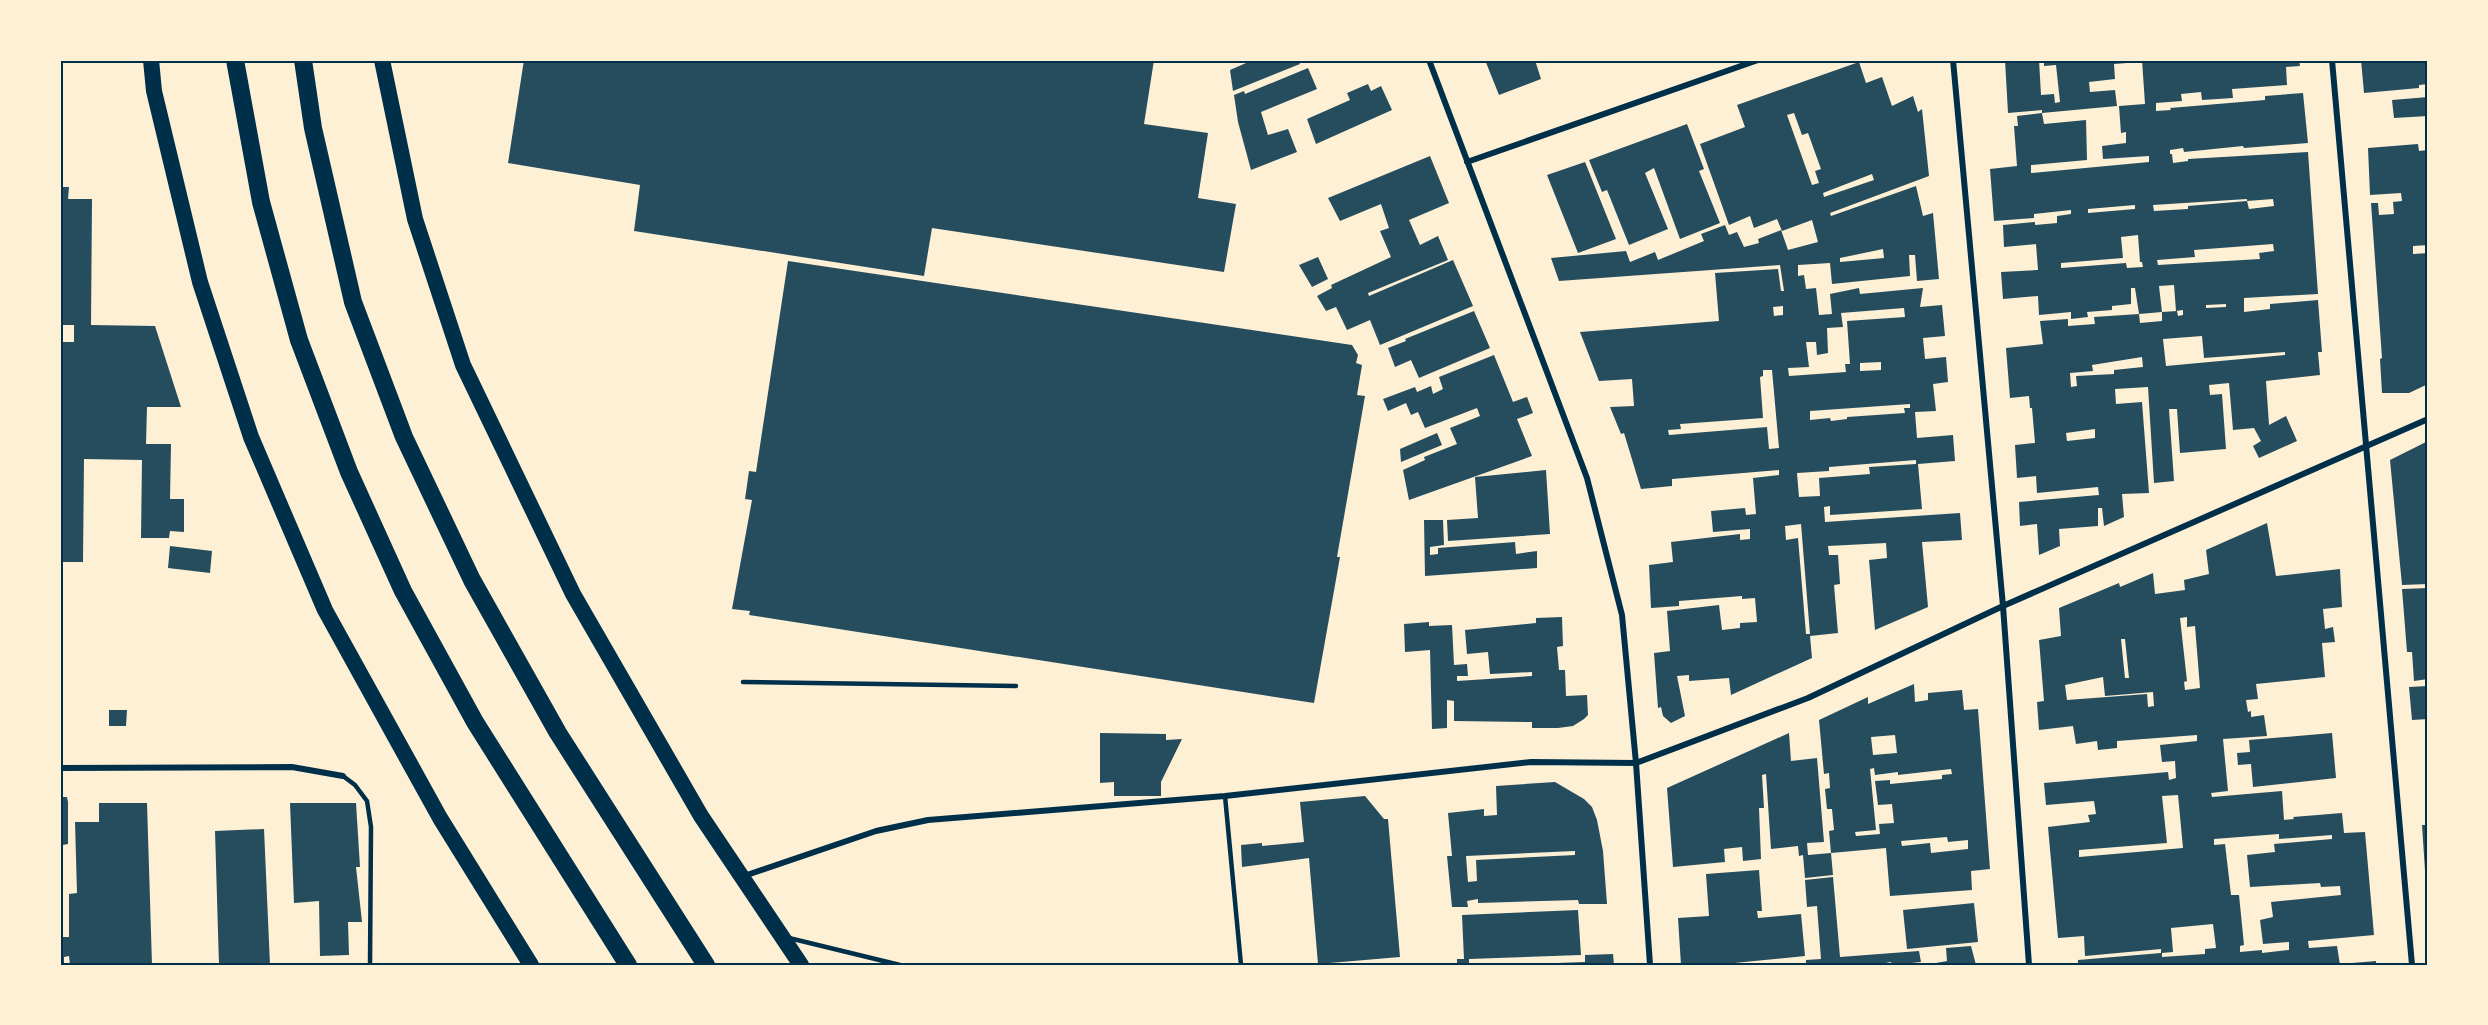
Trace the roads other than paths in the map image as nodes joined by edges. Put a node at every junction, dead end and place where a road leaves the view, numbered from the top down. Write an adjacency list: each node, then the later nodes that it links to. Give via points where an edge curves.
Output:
1 (151, 60): 22 (highway, via 154,91 200,282 251,437 325,610 440,818)
2 (235, 60): 23 (highway, via 261,202 300,340 349,472 403,591 475,722)
3 (303, 60): 24 (highway, via 313,128 353,302 404,437 472,580 558,733)
4 (382, 60): 19 (highway, via 415,219 463,365 573,594 701,816)
5 (1429, 60): 9 (street)
6 (1758, 60): 9 (street)
7 (1953, 60): 12 (street)
8 (2332, 60): 11 (street)
9 (1467, 162): 15 (street, via 1587,478 1622,615)
10 (2428, 420): 11 (street)
11 (2366, 447): 12 (street); 30 (street)
12 (2003, 606): 15 (street, via 1808,698); 29 (street)
13 (743, 682): 14 (lane)
14 (1016, 686)
15 (1636, 763): 18 (street, via 1531,762); 28 (street)
16 (60, 768): 17 (street, via 292,767)
17 (343, 776): 21 (lane, via 367,801 371,827)
18 (1225, 796): 19 (street, via 928,820 876,831); 27 (lane)
19 (741, 877): 20 (highway)
20 (784, 937): 25 (highway); 26 (lane)
21 (370, 965)
22 (531, 965)
23 (628, 965)
24 (706, 965)
25 (801, 965)
26 (900, 965)
27 (1241, 965)
28 (1650, 965)
29 (2029, 965)
30 (2412, 965)

